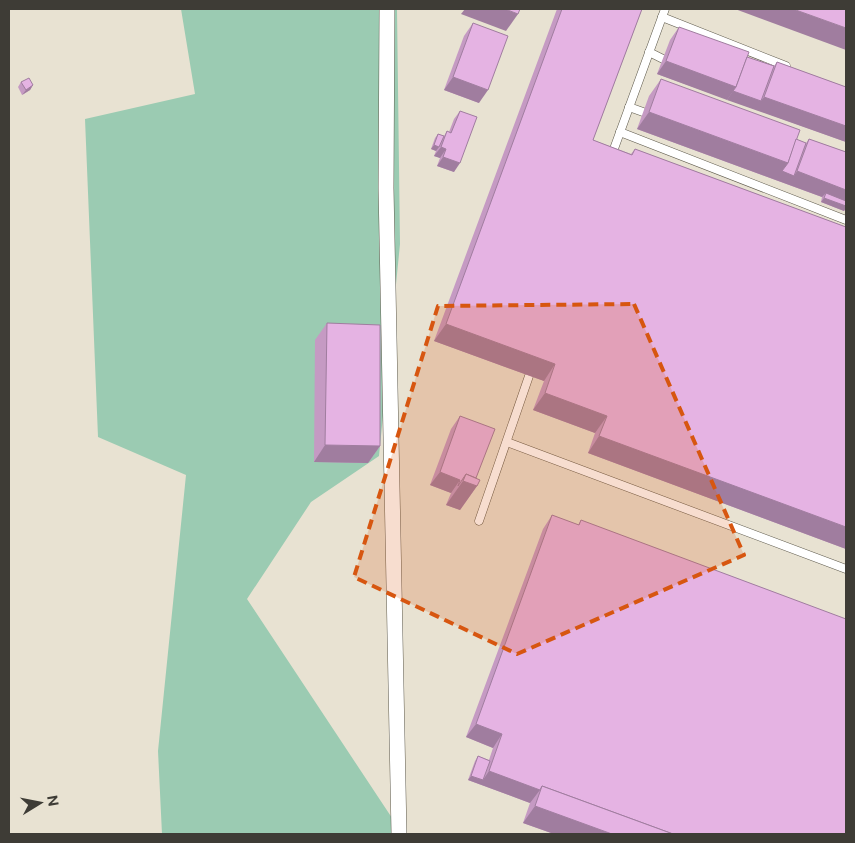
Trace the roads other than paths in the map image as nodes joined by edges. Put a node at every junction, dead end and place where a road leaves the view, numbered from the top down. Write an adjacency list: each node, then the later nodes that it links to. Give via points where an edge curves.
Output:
1 (387, 9): 16 (street, via 386,198)
2 (665, 9): 3 (lane)
3 (662, 17): 4 (lane); 6 (lane)
4 (649, 52): 5 (lane); 7 (lane)
5 (663, 59)
6 (791, 68)
7 (629, 107): 8 (lane); 9 (lane)
8 (643, 112)
9 (620, 132): 10 (lane); 11 (lane)
10 (607, 167)
11 (846, 220)
12 (529, 376): 13 (lane)
13 (506, 442): 14 (lane); 15 (lane)
14 (479, 521)
15 (846, 569)
16 (399, 834)

